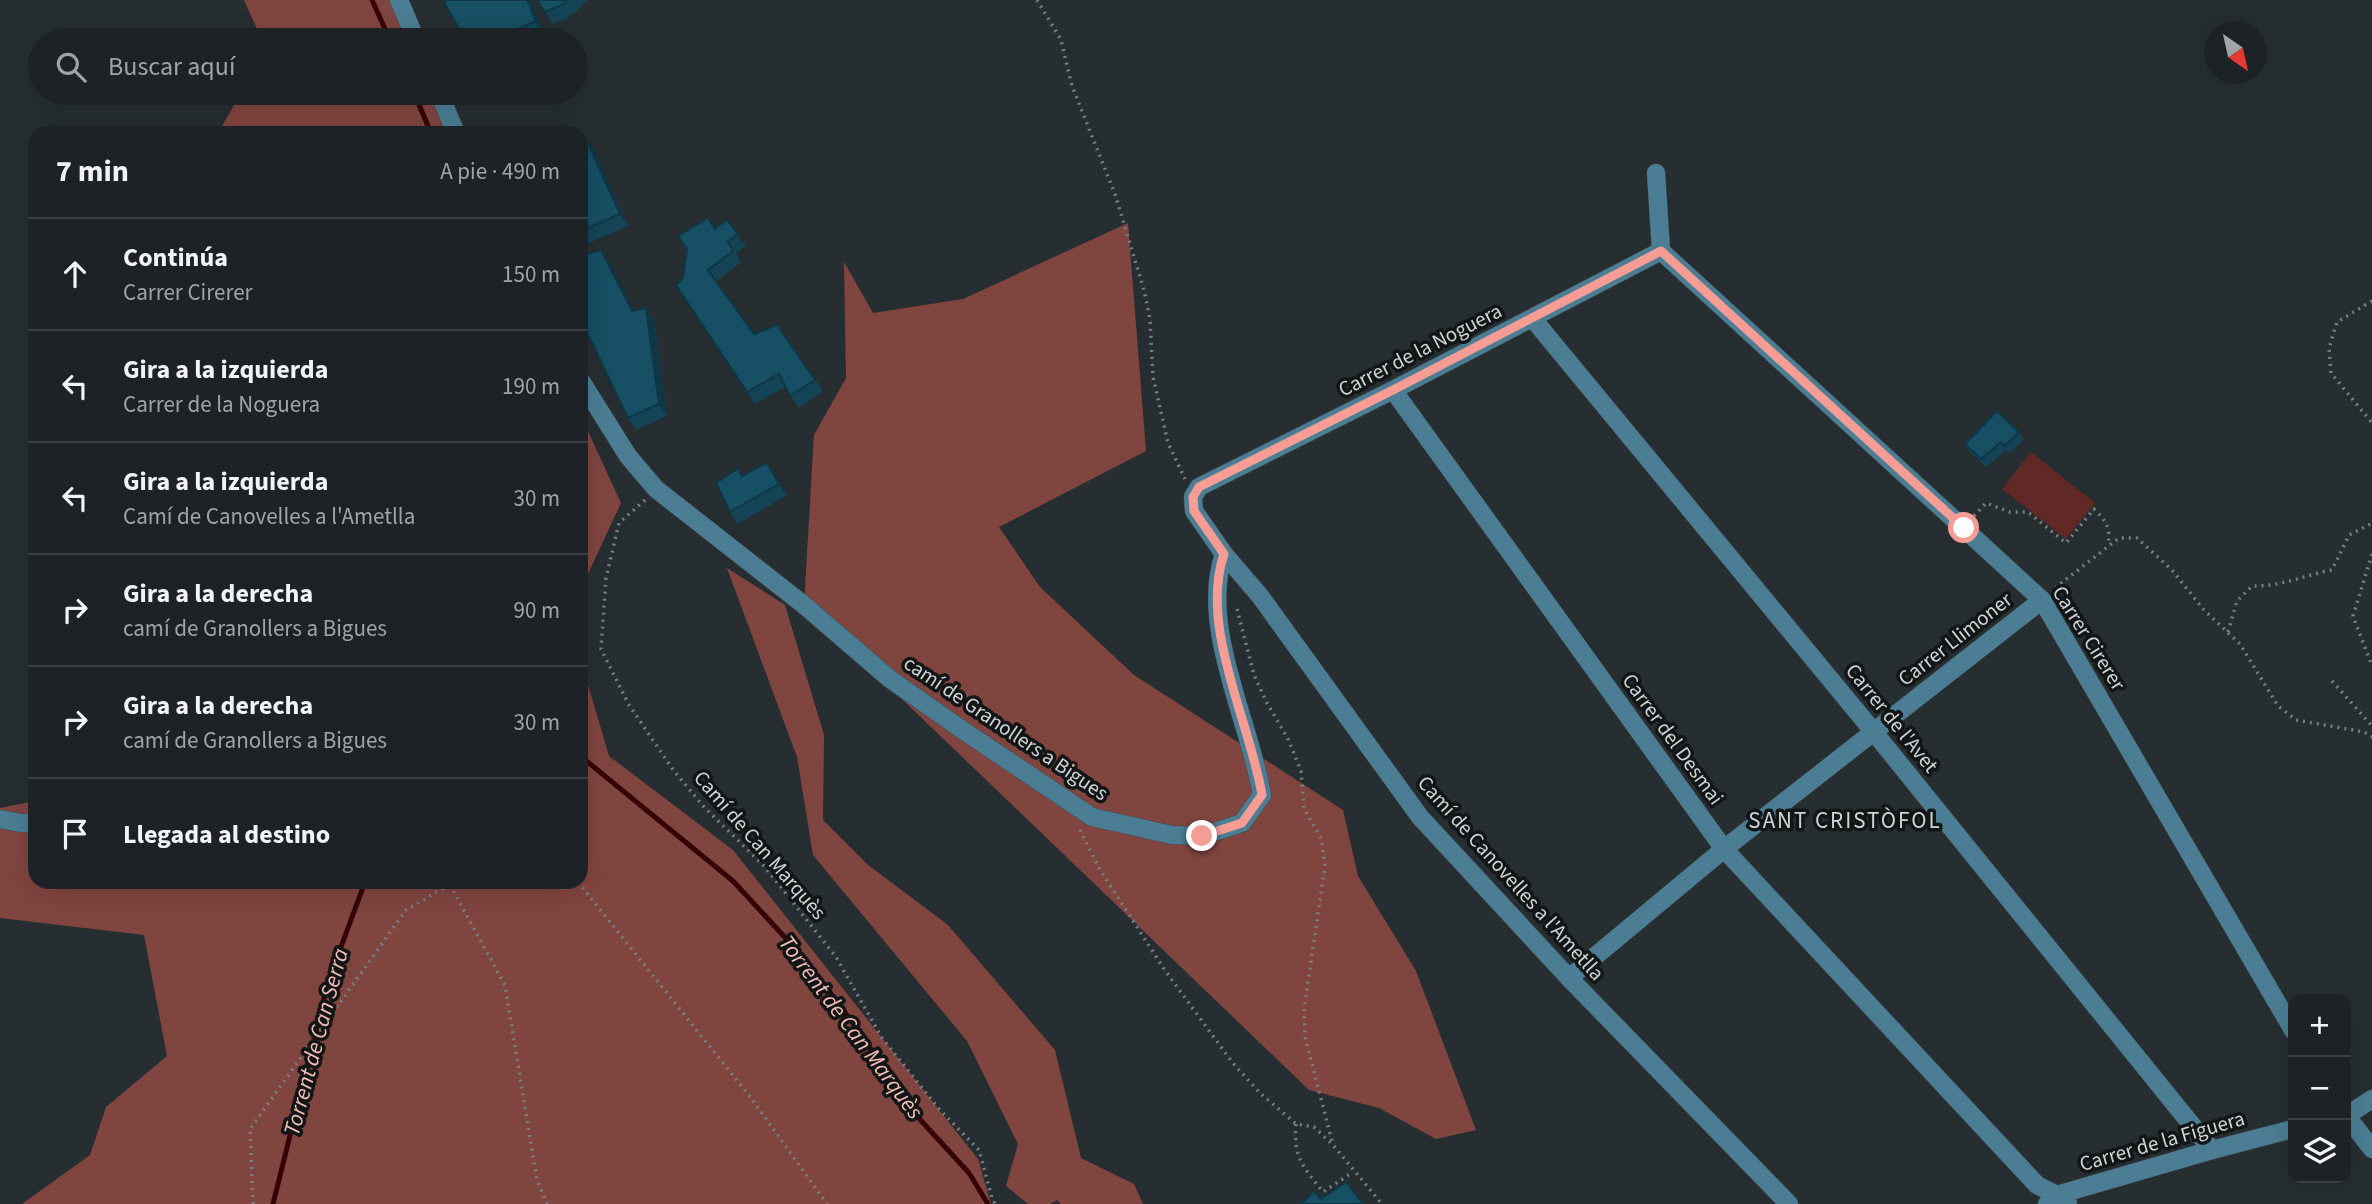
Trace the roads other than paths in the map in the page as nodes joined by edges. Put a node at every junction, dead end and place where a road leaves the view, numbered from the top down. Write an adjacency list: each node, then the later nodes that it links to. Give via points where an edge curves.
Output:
1 (399, 0): 2 (street)
2 (411, 28)
3 (444, 105): 4 (street)
4 (453, 126)
5 (1656, 173): 6 (street)
6 (1661, 251): 7 (street, Carrer de la Noguera); 12 (street, Carrer Cirerer)
7 (1533, 319): 8 (street, Carrer de la Noguera); 13 (street, Carrer de l'Avet)
8 (1393, 390): 10 (street, Carrer de la Noguera); 16 (street, Carrer del Desmai)
9 (588, 393): 11 (street, camí de Granollers a Bigues, via 628,456 656,489 890,679 1092,817 1172,835 1202,836 1242,823 1262,795 1216,609)
10 (1196, 492): 11 (street, Camí de Canovelles a l'Ametlla, via 1194,511)
11 (1224, 554): 17 (street, Camí de Canovelles a l'Ametlla, via 1260,596 1420,817)
12 (2042, 600): 13 (street, Carrer Llimoner); 18 (street, Carrer Cirerer)
13 (1873, 731): 16 (street, Carrer Llimoner); 24 (street, Carrer de l'Avet)
14 (0, 819): 15 (street)
15 (28, 823)
16 (1724, 849): 17 (street, Carrer Llimoner); 25 (street, Carrer del Desmai, via 2037,1185)
17 (1569, 978): 26 (street, Camí de Canovelles a l'Ametlla)
18 (2288, 1021)
19 (2372, 1099): 20 (street)
20 (2351, 1113)
21 (2349, 1120): 23 (street)
22 (2288, 1130): 24 (street, Carrer de la Figuera)
23 (2372, 1149)
24 (2211, 1150): 25 (street, Carrer de la Figuera)
25 (2057, 1201)
26 (1789, 1204)

